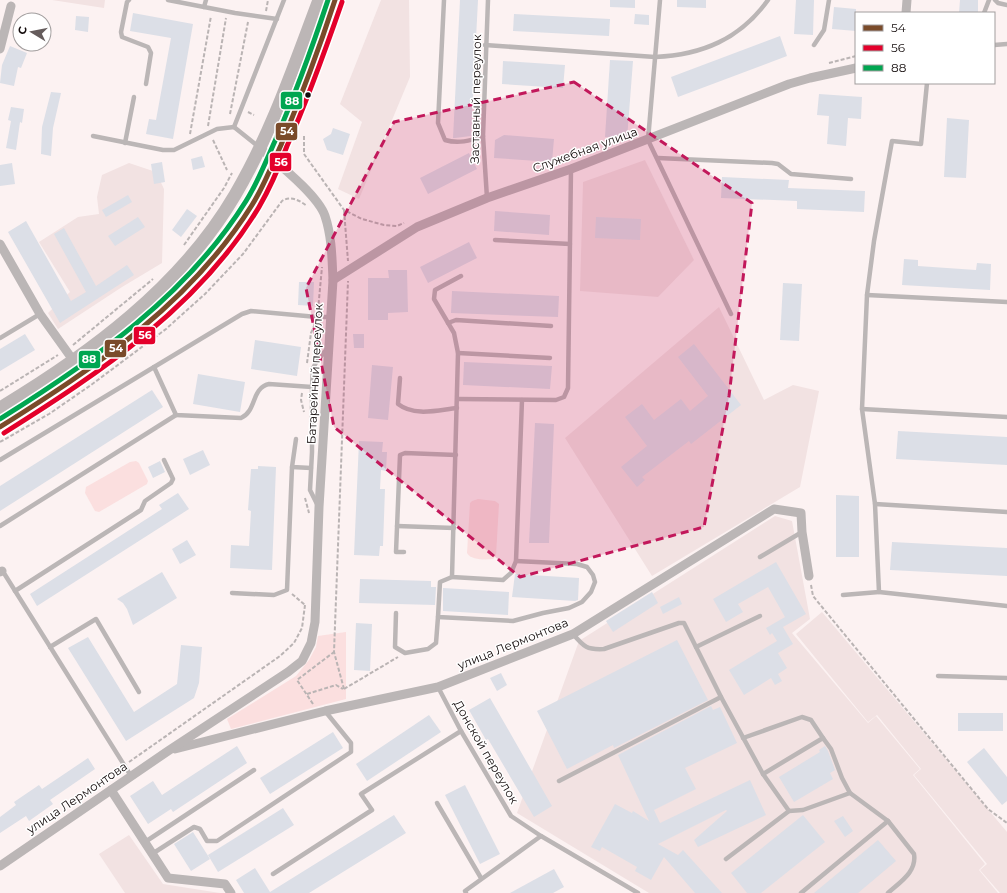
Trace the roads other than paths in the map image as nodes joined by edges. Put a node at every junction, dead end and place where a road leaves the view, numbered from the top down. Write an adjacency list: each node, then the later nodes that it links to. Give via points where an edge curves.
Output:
1 (129, 0): 28 (lane, via 122,37 148,46 151,53)
2 (168, 0): 17 (lane)
3 (206, 0): 17 (lane)
4 (284, 0): 20 (lane)
5 (318, 0): 36 (main road, via 288,84)
6 (335, 0): 38 (main road, via 304,91)
7 (444, 0): 33 (lane, via 438,123 445,140 470,141)
8 (488, 0): 22 (lane, Заставный переулок)
9 (660, 0): 26 (lane)
10 (768, 0): 26 (lane, via 744,28 730,37 705,49 674,56)
11 (829, 0): 23 (lane, via 824,30)
12 (907, 0): 18 (street)
13 (990, 0): 19 (lane)
14 (995, 0): 15 (lane)
15 (1007, 5)
16 (12, 6): 25 (street)
17 (204, 7): 20 (lane)
18 (906, 12)
19 (984, 12)
20 (277, 19): 31 (lane)
21 (1007, 44): 24 (lane)
22 (485, 45): 26 (lane); 33 (lane, Заставный переулок)
23 (814, 45)
24 (995, 45)
25 (0, 49)
26 (655, 56): 34 (lane)
27 (855, 68): 34 (street, Служебная улица, via 789,84)
28 (146, 84)
29 (927, 84): 47 (lane, via 921,144 892,141)
30 (134, 98): 35 (lane)
31 (234, 126): 35 (lane, via 217,129 174,150); 36 (lane, Батарейный переулок)
32 (93, 136): 35 (lane)
33 (483, 136): 41 (lane, Заставный переулок)
34 (648, 140): 37 (lane); 39 (street, Служебная улица)
35 (125, 143)
36 (260, 148): 38 (street, Батарейный переулок); 57 (main road, via 214,228 177,273 144,305)
37 (658, 158): 40 (lane, via 772,163 778,164 791,174); 50 (lane)
38 (273, 160): 46 (street, Батарейный переулок, via 311,194 325,215 331,244); 60 (main road, via 253,204 226,245 191,285 120,347)
39 (571, 169): 41 (street, Служебная улица); 44 (lane)
40 (851, 180)
41 (487, 198): 46 (street, Служебная улица, via 417,227)
42 (495, 240): 44 (lane)
43 (0, 244): 49 (street)
44 (570, 244): 64 (lane, via 568,388 564,397 556,400)
45 (461, 276): 52 (lane, via 435,290 434,299)
46 (333, 280): 51 (street, Батарейный переулок)
47 (867, 295): 48 (lane); 67 (lane)
48 (1007, 302)
49 (40, 314): 54 (lane); 57 (street)
50 (731, 314)
51 (330, 317): 55 (street, Батарейный переулок); 59 (lane, via 251,312 242,314)
52 (448, 323): 53 (lane, via 456,320); 56 (lane, via 454,333)
53 (551, 326)
54 (0, 338)
55 (328, 347): 62 (lane, via 313,368); 78 (street, Батарейный переулок)
56 (458, 353): 58 (lane); 63 (lane)
57 (70, 355): 60 (street); 65 (main road, via 32,389)
58 (550, 358)
59 (154, 367): 68 (lane); 73 (lane)
60 (83, 374): 70 (main road)
61 (400, 378): 66 (lane, via 398,404 404,408 420,412)
62 (312, 387): 68 (lane, via 263,385 258,390 249,413 241,418); 76 (lane)
63 (458, 399): 64 (lane); 66 (lane)
64 (522, 400): 86 (lane)
65 (0, 408)
66 (457, 408): 72 (lane)
67 (862, 409): 69 (lane); 77 (lane)
68 (176, 415): 80 (lane)
69 (1007, 416)
70 (0, 427)
71 (296, 439): 75 (lane)
72 (456, 455): 81 (lane, via 400,455); 82 (lane)
73 (0, 460)
74 (164, 460): 90 (lane, via 173,479 172,483 145,501 141,510)
75 (292, 467): 76 (lane); 92 (lane, via 287,590 274,595)
76 (311, 468): 78 (lane, via 310,490)
77 (875, 504): 79 (lane); 91 (lane)
78 (319, 507): 101 (street, Батарейный переулок, via 315,622 311,643)
79 (1007, 512)
80 (0, 526)
81 (397, 526): 82 (lane); 84 (lane, via 396,552)
82 (454, 528): 89 (lane)
83 (802, 532): 85 (lane); 88 (street, улица Лермонтова); 98 (street, улица Лермонтова, via 801,513 774,509)
84 (404, 552)
85 (760, 557)
86 (516, 561): 89 (lane, via 511,573 503,580); 97 (lane, via 577,564 587,567 595,582 591,592 582,602 569,608 513,621)
87 (1, 570): 90 (lane)
88 (809, 576)
89 (452, 577): 97 (lane, via 440,582)
90 (15, 590): 99 (lane)
91 (879, 592): 93 (lane); 94 (lane)
92 (232, 593)
93 (843, 595)
94 (1007, 606)
95 (396, 613): 97 (lane, via 395,648 404,653 428,649 436,643)
96 (760, 616): 100 (lane)
97 (438, 617)
98 (574, 634): 100 (lane, via 587,648 604,649 681,623 685,625); 104 (street, улица Лермонтова)
99 (50, 647): 105 (lane, via 96,619); 114 (lane)
100 (696, 647): 106 (lane)
101 (302, 660): 111 (street, улица Лермонтова, via 288,672)
102 (938, 676): 103 (lane)
103 (1007, 678)
104 (438, 687): 107 (street, улица Лермонтова); 108 (lane, Донской переулок)
105 (139, 692)
106 (721, 697): 109 (lane); 115 (lane)
107 (321, 712): 111 (street, улица Лермонтова); 123 (lane, via 351,743 351,752 217,841 207,841 200,829 194,827)
108 (461, 731): 121 (lane, Донской переулок, via 511,816); 126 (lane, via 361,794 372,810)
109 (744, 738): 110 (lane, via 802,717 811,720); 113 (lane)
110 (823, 738): 113 (lane); 117 (lane, via 831,749)
111 (168, 751): 114 (street, улица Лермонтова)
112 (254, 770): 122 (lane)
113 (763, 774): 119 (lane)
114 (131, 776): 116 (street, улица Лермонтова)
115 (558, 781)
116 (111, 790): 122 (street); 125 (street, улица Лермонтова)
117 (850, 793): 119 (lane, via 803,810); 120 (lane)
118 (437, 803): 127 (lane)
119 (789, 812): 124 (lane)
120 (888, 821): 132 (lane); 133 (lane, via 910,847 915,860 914,867 908,875)
121 (541, 836): 127 (lane); 128 (lane)
122 (145, 842): 123 (street)
123 (152, 854): 129 (street, via 168,878 225,884)
124 (726, 859)
125 (0, 866)
126 (273, 874)
127 (481, 878): 130 (lane, via 465,891)
128 (636, 892): 131 (lane)
129 (231, 893)
130 (466, 893)
131 (629, 893)
132 (801, 893)
133 (888, 893)

